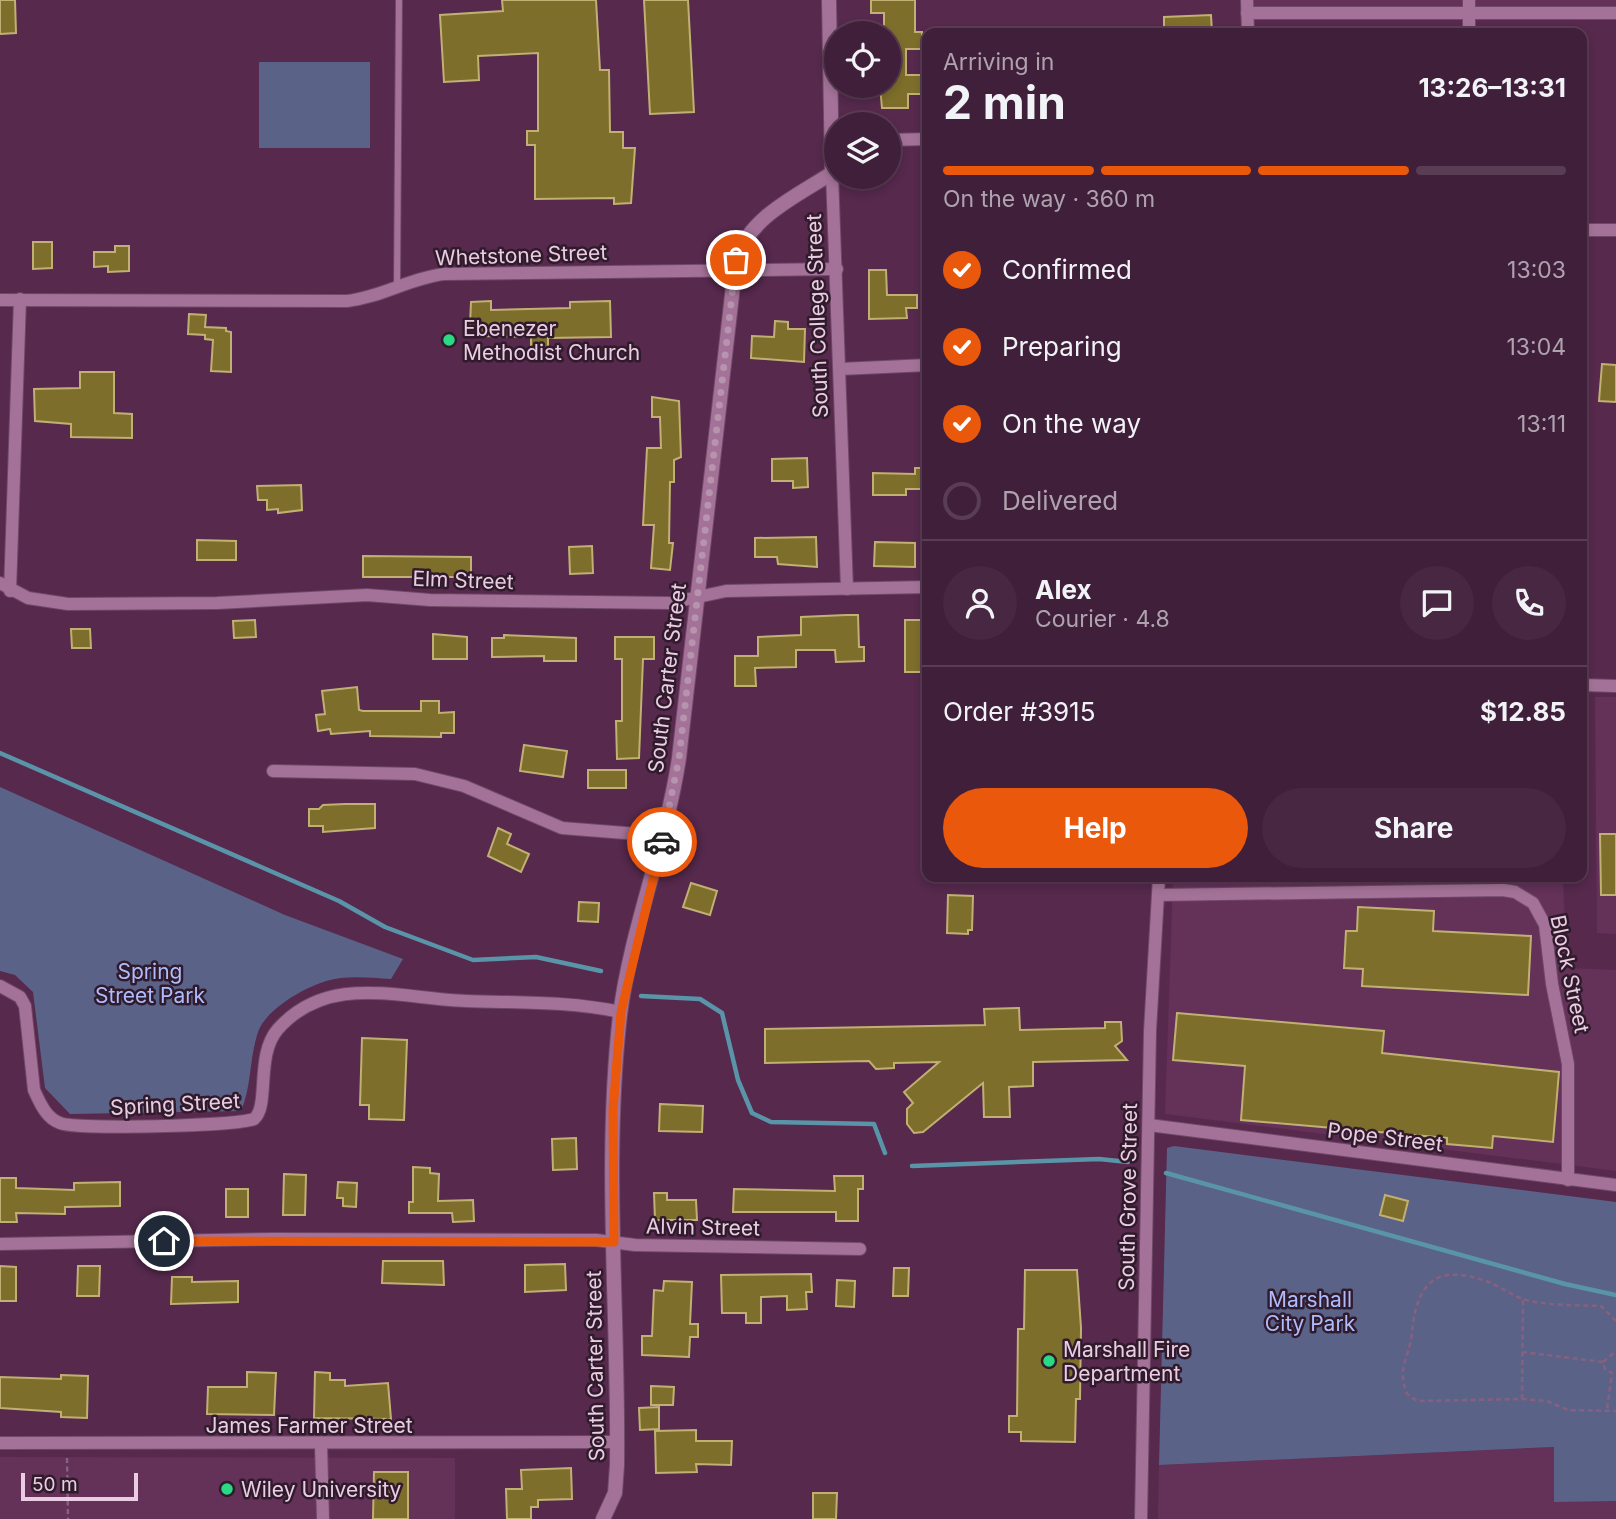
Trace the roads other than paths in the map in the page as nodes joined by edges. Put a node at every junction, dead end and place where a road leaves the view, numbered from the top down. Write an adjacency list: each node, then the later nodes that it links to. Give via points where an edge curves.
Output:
1 (399, 0): 17 (lane)
2 (829, 0): 8 (street, South College Street)
3 (1247, 6): 4 (street); 6 (street)
4 (1469, 6): 5 (street); 7 (street)
5 (1616, 13)
6 (1248, 28)
7 (1469, 28)
8 (833, 112)
9 (901, 139): 10 (street)
10 (922, 139)
11 (824, 179): 16 (street, South Carter Street, via 758,224 739,250)
12 (833, 189): 15 (street, South College Street)
13 (1587, 230): 14 (street)
14 (1616, 230)
15 (837, 269): 16 (street, Whetstone Street); 21 (street, South College Street)
16 (734, 270): 17 (street, Whetstone Street, via 444,274); 25 (street, South Carter Street)
17 (397, 289): 18 (street, Whetstone Street, via 338,302)
18 (20, 299): 19 (street, Whetstone Street); 22 (street)
19 (0, 300)
20 (922, 365): 21 (street)
21 (840, 369): 24 (street, South College Street)
22 (5, 587): 25 (street, Elm Street, via 41,602 68,604 367,595 670,603)
23 (922, 587): 24 (street, Elm Street)
24 (847, 589): 25 (street, Elm Street, via 726,591)
25 (699, 596): 29 (street, South Carter Street, via 679,758)
26 (1587, 685): 27 (street)
27 (1616, 685)
28 (272, 771): 29 (street, via 415,774 464,786 562,828)
29 (663, 836): 33 (street, South Carter Street)
30 (1159, 882): 31 (street, South Grove Street)
31 (1158, 895): 34 (street, South Grove Street); 35 (street, Block Street, via 1503,890 1525,897 1545,925 1566,1046)
32 (0, 986): 33 (street, Spring Street, via 20,997 25,1006 34,1090 40,1102 57,1123 85,1128 254,1119 260,1111 264,1058 272,1036 294,1015 338,995 377,992 463,1001 560,1002)
33 (621, 1012): 37 (street, South Carter Street, via 613,1110)
34 (1149, 1125): 35 (street, Pope Street); 45 (street, South Grove Street)
35 (1568, 1180): 36 (street, Pope Street)
36 (1616, 1185)
37 (614, 1242): 38 (street, Alvin Street, via 273,1239); 39 (street, Alvin Street); 40 (street, South Carter Street)
38 (0, 1244)
39 (860, 1249)
40 (617, 1442): 42 (street, James Farmer Street); 44 (street, South Carter Street, via 615,1493)
41 (0, 1443): 42 (street, James Farmer Street)
42 (321, 1444): 43 (street)
43 (323, 1519)
44 (603, 1519)
45 (1141, 1519)

